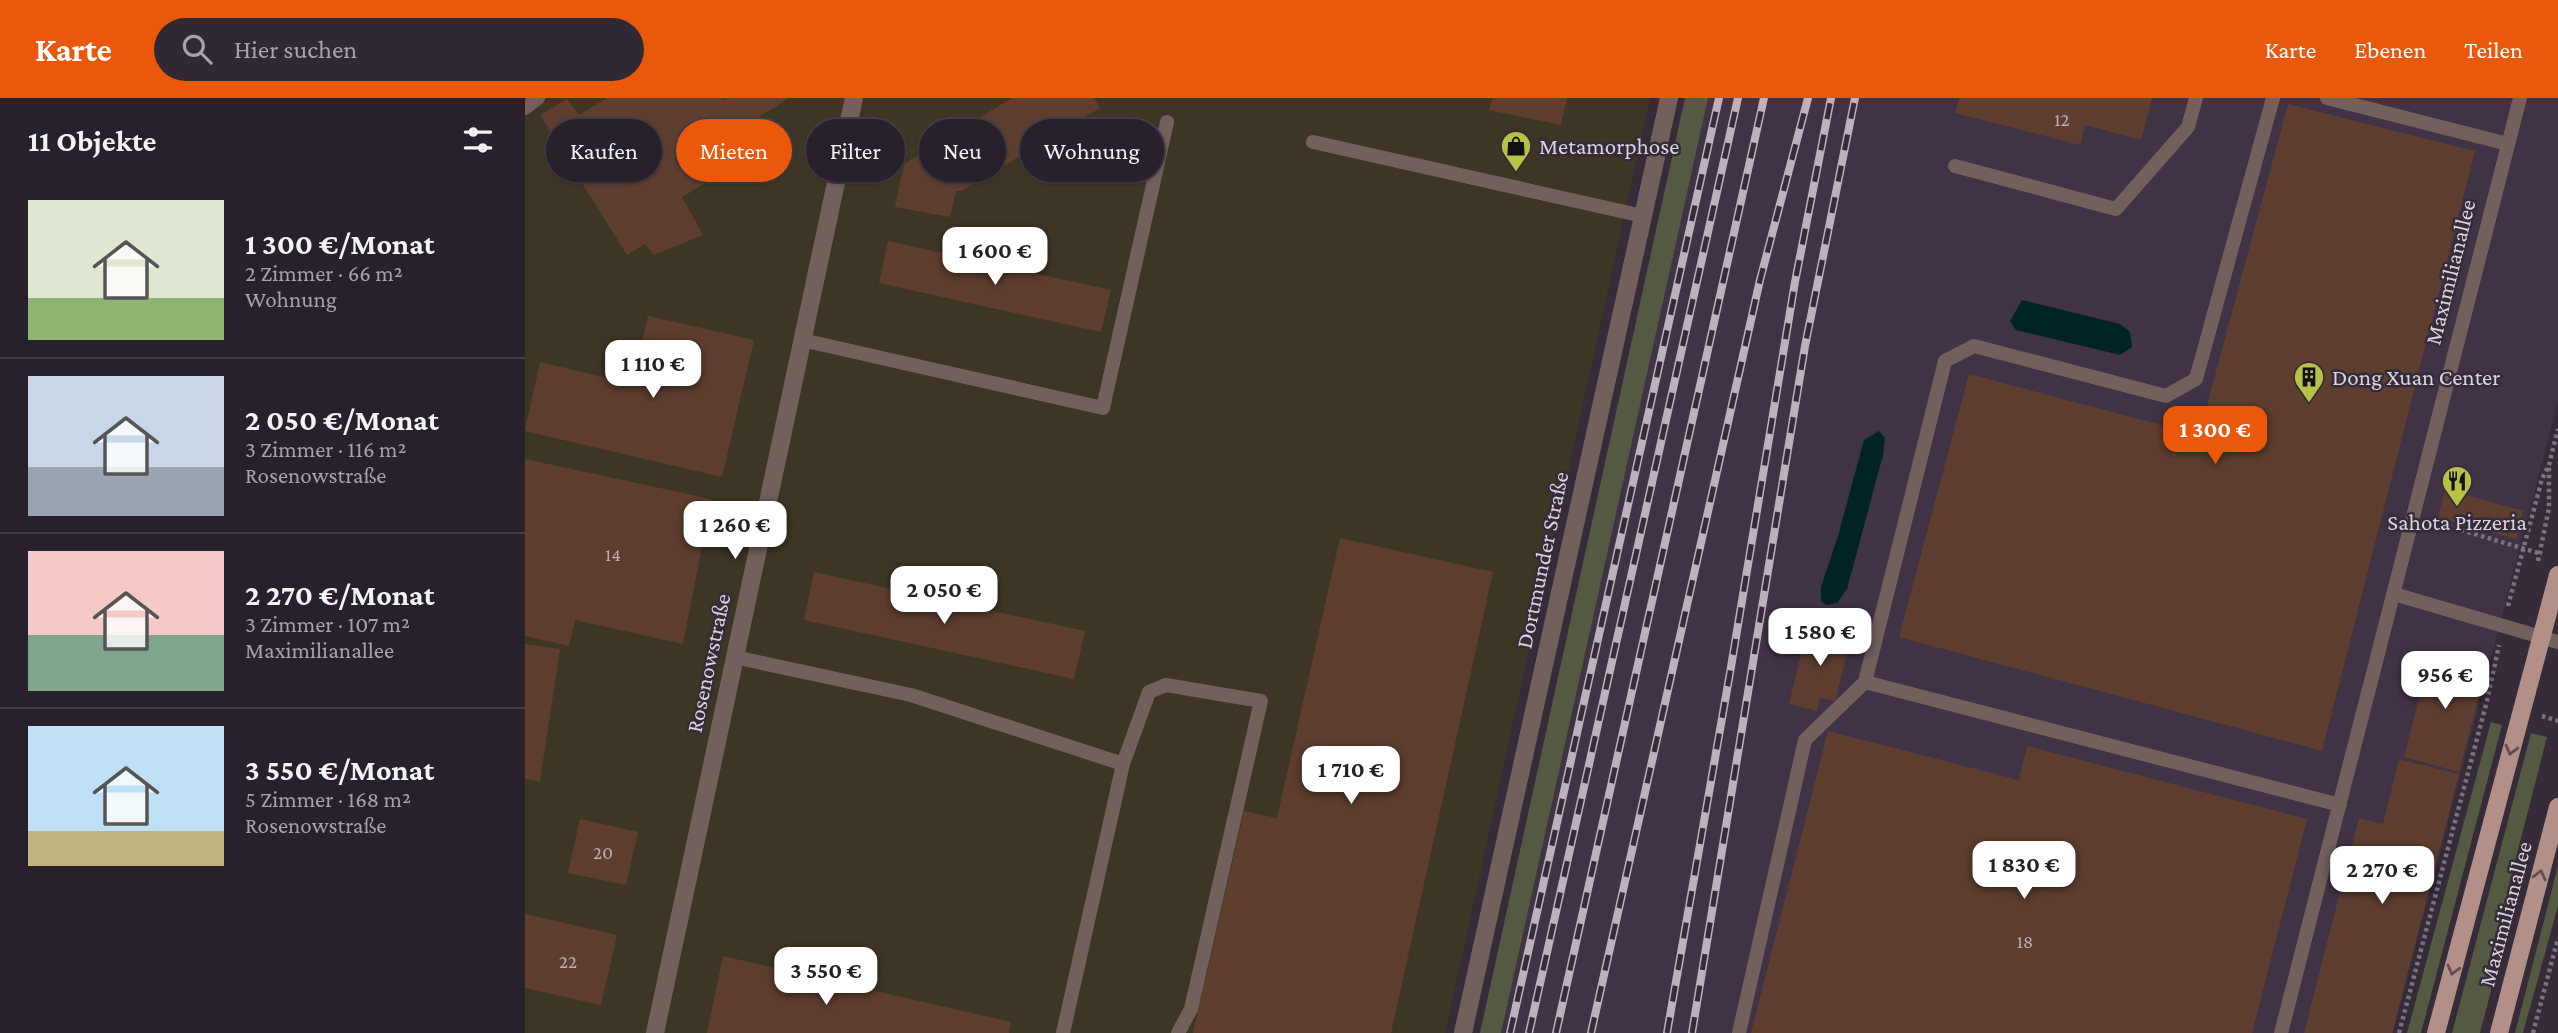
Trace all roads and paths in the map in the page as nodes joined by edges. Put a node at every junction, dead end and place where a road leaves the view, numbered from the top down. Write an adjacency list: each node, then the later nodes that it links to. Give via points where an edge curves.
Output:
1 (538, 98): 8 (lane)
2 (854, 98): 14 (street, Rosenowstraße)
3 (1669, 98): 13 (street, Dortmunder Straße)
4 (2196, 98): 12 (lane, via 2188,127 2116,209)
5 (2273, 98): 27 (lane, via 2196,379 2166,396 1974,346 1945,361)
6 (2327, 98): 11 (lane)
7 (2520, 98): 11 (lane, Maximilianallee)
8 (525, 108)
9 (1167, 122): 14 (lane, via 1103,408)
10 (1313, 142): 13 (lane)
11 (2508, 144): 18 (lane, Maximilianallee)
12 (1955, 166)
13 (1643, 216): 35 (street, Dortmunder Straße)
14 (802, 340): 26 (street, Rosenowstraße)
15 (2558, 429): 16 (path)
16 (2549, 465): 17 (path); 19 (path)
17 (2549, 508)
18 (2413, 516): 19 (path); 22 (lane, Maximilianallee)
19 (2523, 550): 20 (path); 23 (path)
20 (2540, 554)
21 (2558, 575): 24 (main road, Maximilianallee)
22 (2393, 594): 24 (lane); 29 (lane, Maximilianallee)
23 (2505, 614)
24 (2549, 639): 39 (main road, Maximilianallee, one-way to 39)
25 (2498, 656): 38 (path)
26 (734, 657): 28 (lane, via 911,695); 32 (street, Rosenowstraße)
27 (1865, 682): 29 (lane); 36 (lane, via 1805,740)
28 (1123, 764): 33 (lane); 34 (lane, via 1149,692 1166,685 1261,701 1191,1009)
29 (2340, 805): 37 (lane, Maximilianallee)
30 (2558, 807): 40 (main road, Maximilianallee, one-way to 30)
31 (2558, 938): 41 (path)
32 (655, 1033)
33 (1063, 1033)
34 (1178, 1033)
35 (1463, 1033)
36 (1739, 1033)
37 (2281, 1033)
38 (2399, 1033)
39 (2436, 1033)
40 (2499, 1033)
41 (2533, 1033)

